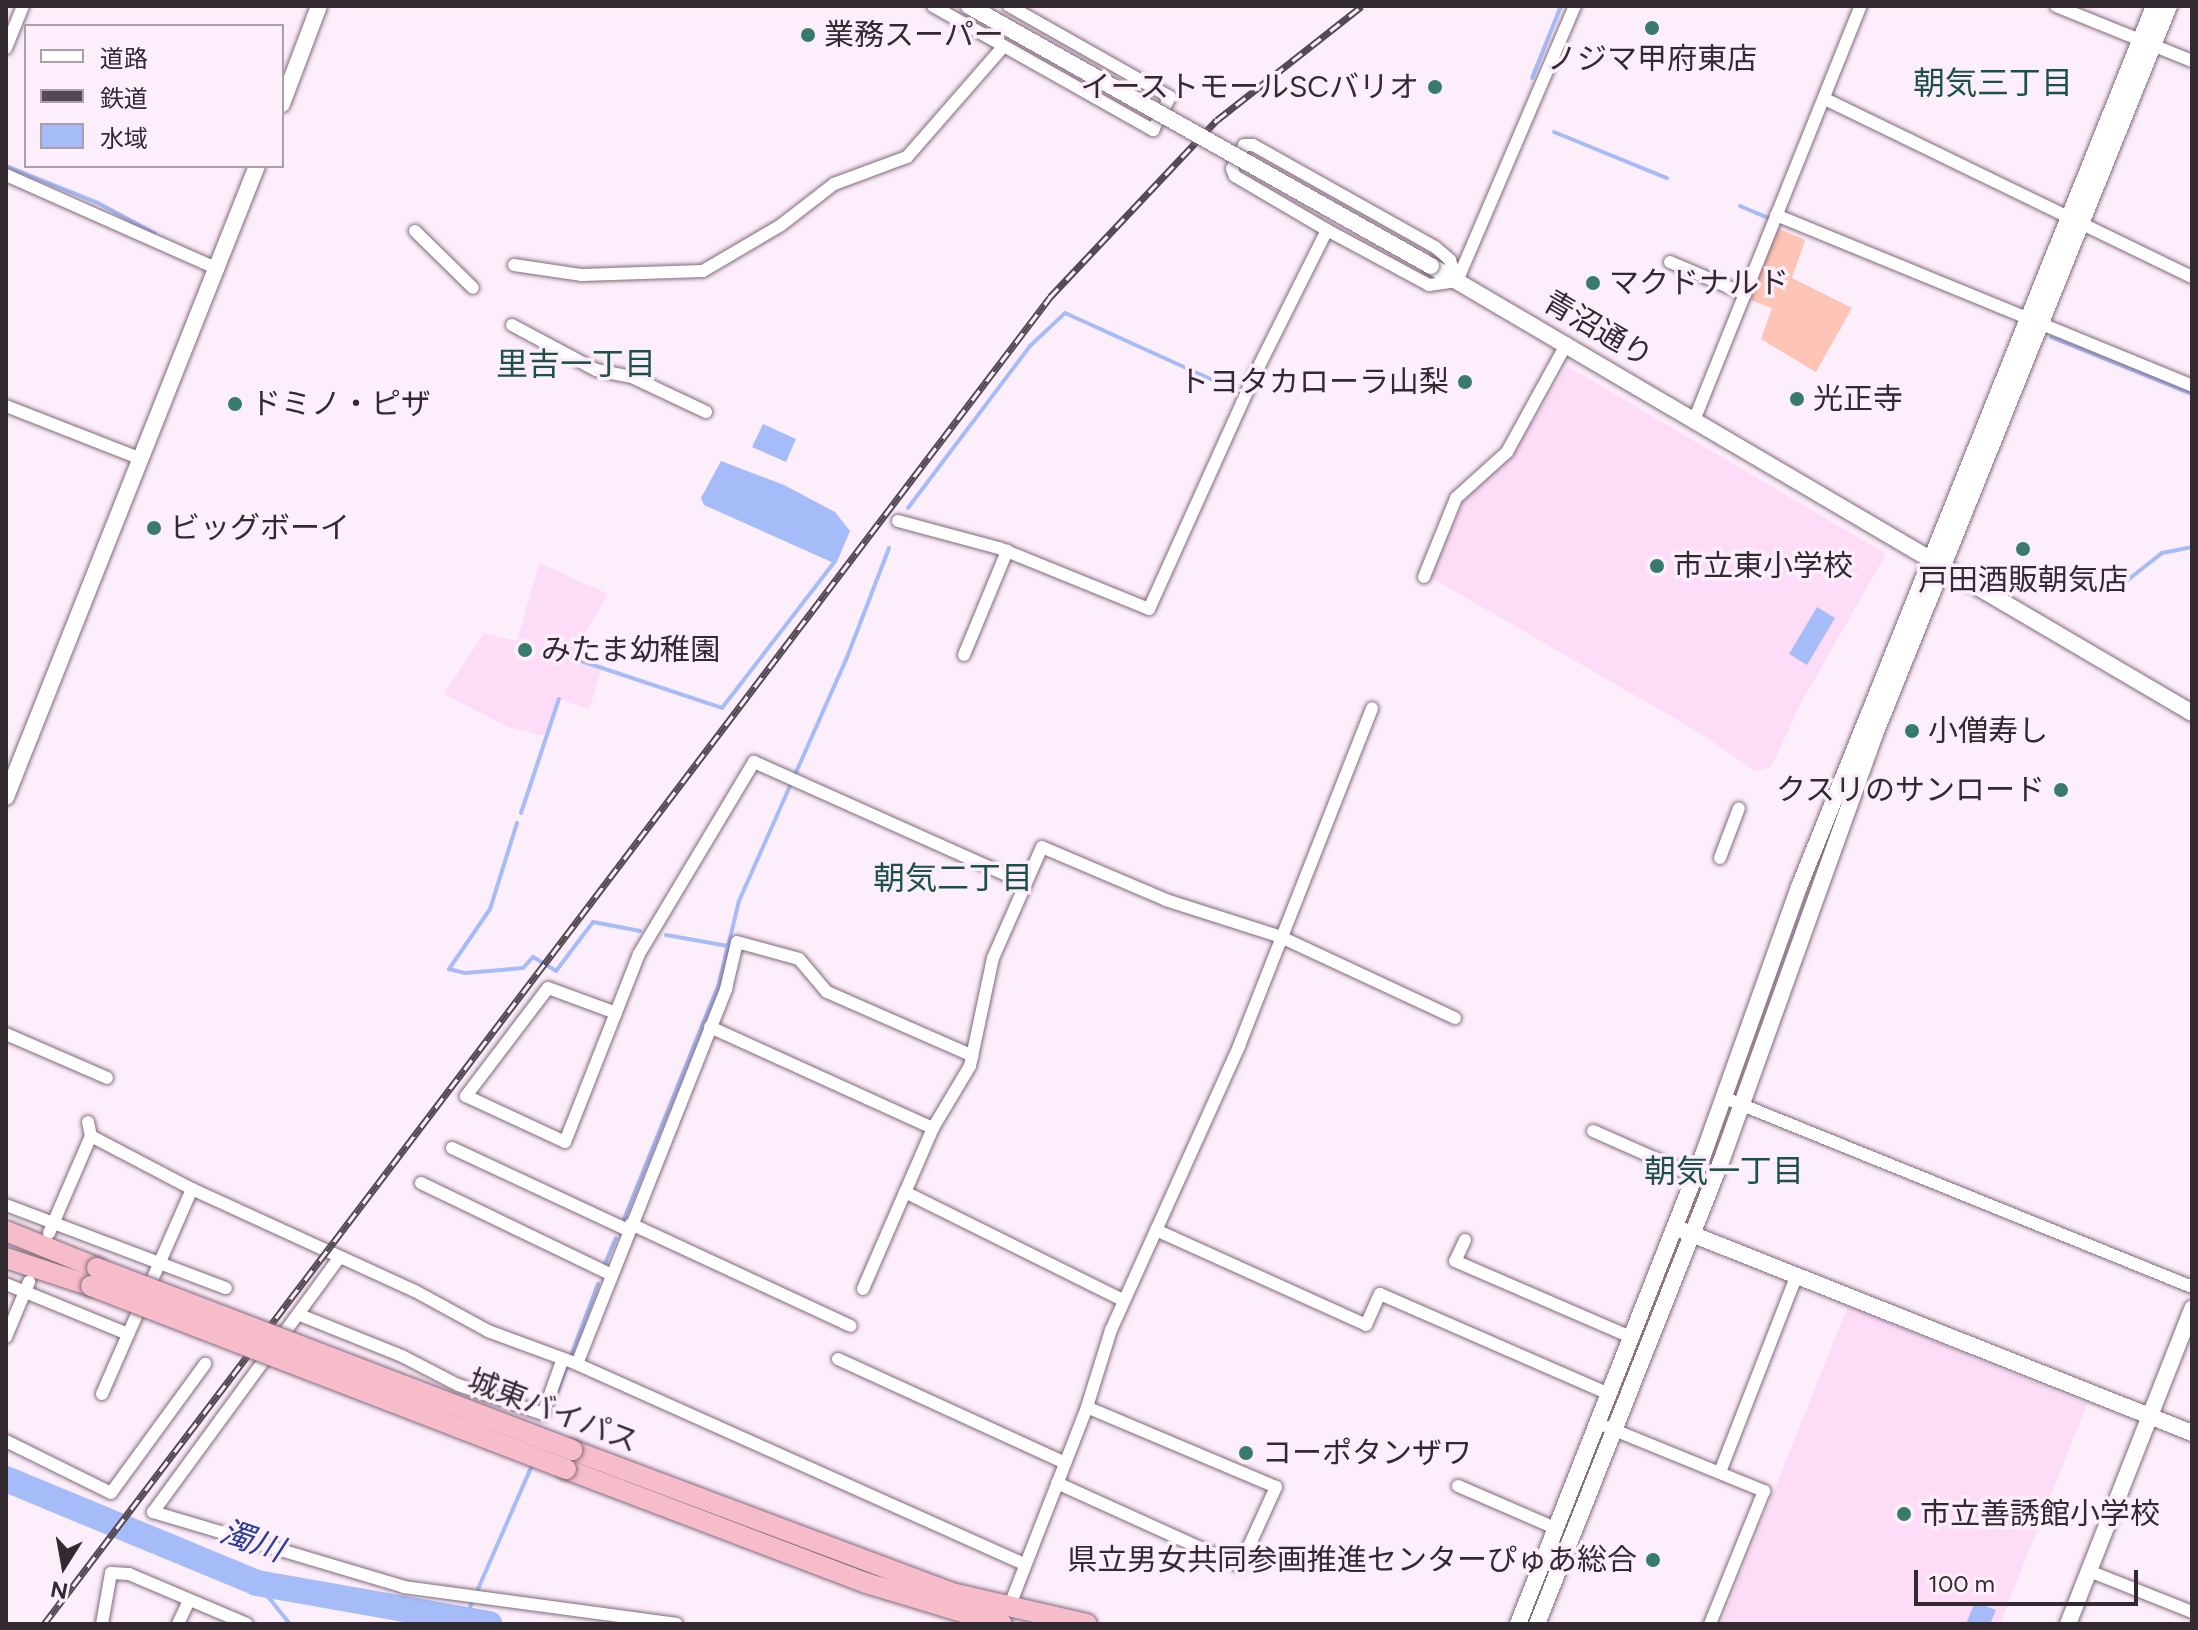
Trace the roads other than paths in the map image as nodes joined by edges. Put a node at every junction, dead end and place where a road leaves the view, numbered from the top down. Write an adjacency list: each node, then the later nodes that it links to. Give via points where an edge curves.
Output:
1 (319, 6): 16 (street)
2 (933, 6): 13 (street)
3 (969, 6): 28 (street, 青沼通り, bridge)
4 (1009, 6): 10 (street)
5 (1575, 6): 28 (street)
6 (1861, 6): 17 (street)
7 (2056, 6): 12 (street)
8 (2154, 6): 12 (street)
9 (2169, 6): 12 (street)
10 (1024, 10): 13 (street, via 1170,97 1153,130)
11 (16, 12): 14 (street)
12 (2147, 42): 15 (street); 21 (street)
13 (1004, 46): 25 (street, via 907,157 834,184 781,225 703,271 582,275)
14 (6, 48)
15 (2192, 61)
16 (284, 99)
17 (1825, 99): 20 (street); 21 (street)
18 (256, 168): 26 (street)
19 (6, 175): 26 (street)
20 (1776, 215): 30 (street); 31 (street)
21 (2074, 220): 27 (street); 31 (street)
22 (1327, 230): 28 (street, via 1429,285); 28 (street, via 1235,176 1232,169 1244,145 1253,145 1435,247 1450,260); 40 (street, via 1149,609)
23 (415, 231): 29 (street)
24 (1670, 262): 30 (street)
25 (514, 265)
26 (218, 269): 38 (street)
27 (2192, 277)
28 (1457, 281): 33 (street, 青沼通り)
29 (473, 288)
30 (1745, 294): 37 (street)
31 (2033, 320): 34 (street); 41 (street)
32 (512, 325): 36 (street, via 596,370 632,377)
33 (1567, 343): 37 (street, 青沼通り); 42 (street, via 1507,452 1456,498)
34 (2192, 386)
35 (6, 406): 38 (street)
36 (706, 412)
37 (1695, 418): 41 (street, 青沼通り)
38 (141, 459): 46 (street)
39 (898, 521): 40 (street)
40 (1007, 551): 43 (street)
41 (1937, 560): 45 (street, 青沼通り); 57 (street, via 1799,887); 58 (street)
42 (1424, 577)
43 (964, 655)
44 (1372, 708): 50 (street)
45 (2192, 713)
46 (6, 797)
47 (1739, 808): 48 (street)
48 (1720, 858)
49 (1025, 883): 50 (street, via 1042,847 1166,900); 51 (street, via 754,762 639,954); 55 (street, via 993,958)
50 (1281, 937): 52 (street); 70 (street, via 1239,1046)
51 (616, 1013): 51 (street, via 565,1142 466,1096 548,988)
52 (1455, 1018)
53 (710, 1027): 55 (street, via 737,942 799,959 827,992); 59 (street); 67 (street)
54 (6, 1034): 56 (street)
55 (973, 1056): 59 (street)
56 (107, 1078)
57 (1725, 1098): 58 (street); 62 (street)
58 (1742, 1105): 72 (street); 82 (street)
59 (933, 1128): 65 (street)
60 (1593, 1131): 62 (street)
61 (452, 1148): 67 (street)
62 (1695, 1176): 69 (street)
63 (421, 1183): 77 (street)
64 (192, 1189): 68 (street, via 90,1129); 75 (street); 76 (street)
65 (905, 1192): 84 (street); 85 (street)
66 (6, 1205): 68 (street)
67 (629, 1227): 77 (street); 88 (street)
68 (51, 1228): 76 (street)
69 (1674, 1229): 72 (street); 91 (street)
70 (1156, 1230): 85 (street); 96 (street, via 1366,1325 1380,1294)
71 (6, 1231): 79 (highway, 城東バイパス)
72 (1693, 1233): 78 (street); 100 (street)
73 (1465, 1240): 91 (street, via 1455,1261)
74 (6, 1258): 79 (highway, 城東バイパス)
75 (339, 1258): 87 (street); 93 (street, via 488,1331)
76 (159, 1262): 83 (street); 89 (street)
77 (610, 1274): 93 (street)
78 (1797, 1275): 98 (street); 104 (street)
79 (94, 1277): 112 (highway, 城東バイパス, bridge, via 569,1460 866,1583)
80 (6, 1284): 81 (street)
81 (27, 1287): 89 (street); 90 (street)
82 (2192, 1287)
83 (226, 1288)
84 (863, 1289)
85 (1123, 1300): 97 (street)
86 (2192, 1309): 98 (street)
87 (300, 1315): 93 (street, via 458,1385 543,1414); 116 (street, via 225,1408 153,1512 338,1571 473,1597)
88 (851, 1326)
89 (128, 1334): 95 (street)
90 (6, 1337)
91 (1631, 1337): 96 (street)
92 (838, 1359): 103 (street)
93 (570, 1361): 108 (street)
94 (205, 1364): 102 (street, via 111,1493)
95 (102, 1394)
96 (1609, 1394): 99 (street)
97 (1087, 1407): 103 (street); 105 (street, via 1276,1487 1240,1566)
98 (2151, 1417): 101 (street); 109 (street)
99 (1597, 1423): 100 (street); 107 (street)
100 (1614, 1430): 104 (street); 119 (street)
101 (2192, 1433)
102 (6, 1441)
103 (1065, 1463): 105 (street)
104 (1720, 1472): 120 (street, via 1764,1491)
105 (1057, 1483): 108 (street)
106 (1458, 1486): 107 (street)
107 (1555, 1528): 118 (street)
108 (1025, 1564): 112 (street)
109 (2089, 1571): 111 (street); 121 (street)
110 (189, 1600): 113 (street, via 129,1574 111,1573); 114 (street); 115 (street)
111 (2192, 1612)
112 (1004, 1619): 117 (highway, 城東バイパス)
113 (102, 1624)
114 (178, 1624)
115 (247, 1624)
116 (677, 1624)
117 (1087, 1624)
118 (1518, 1624)
119 (1537, 1624)
120 (1710, 1624)
121 (2068, 1624)

